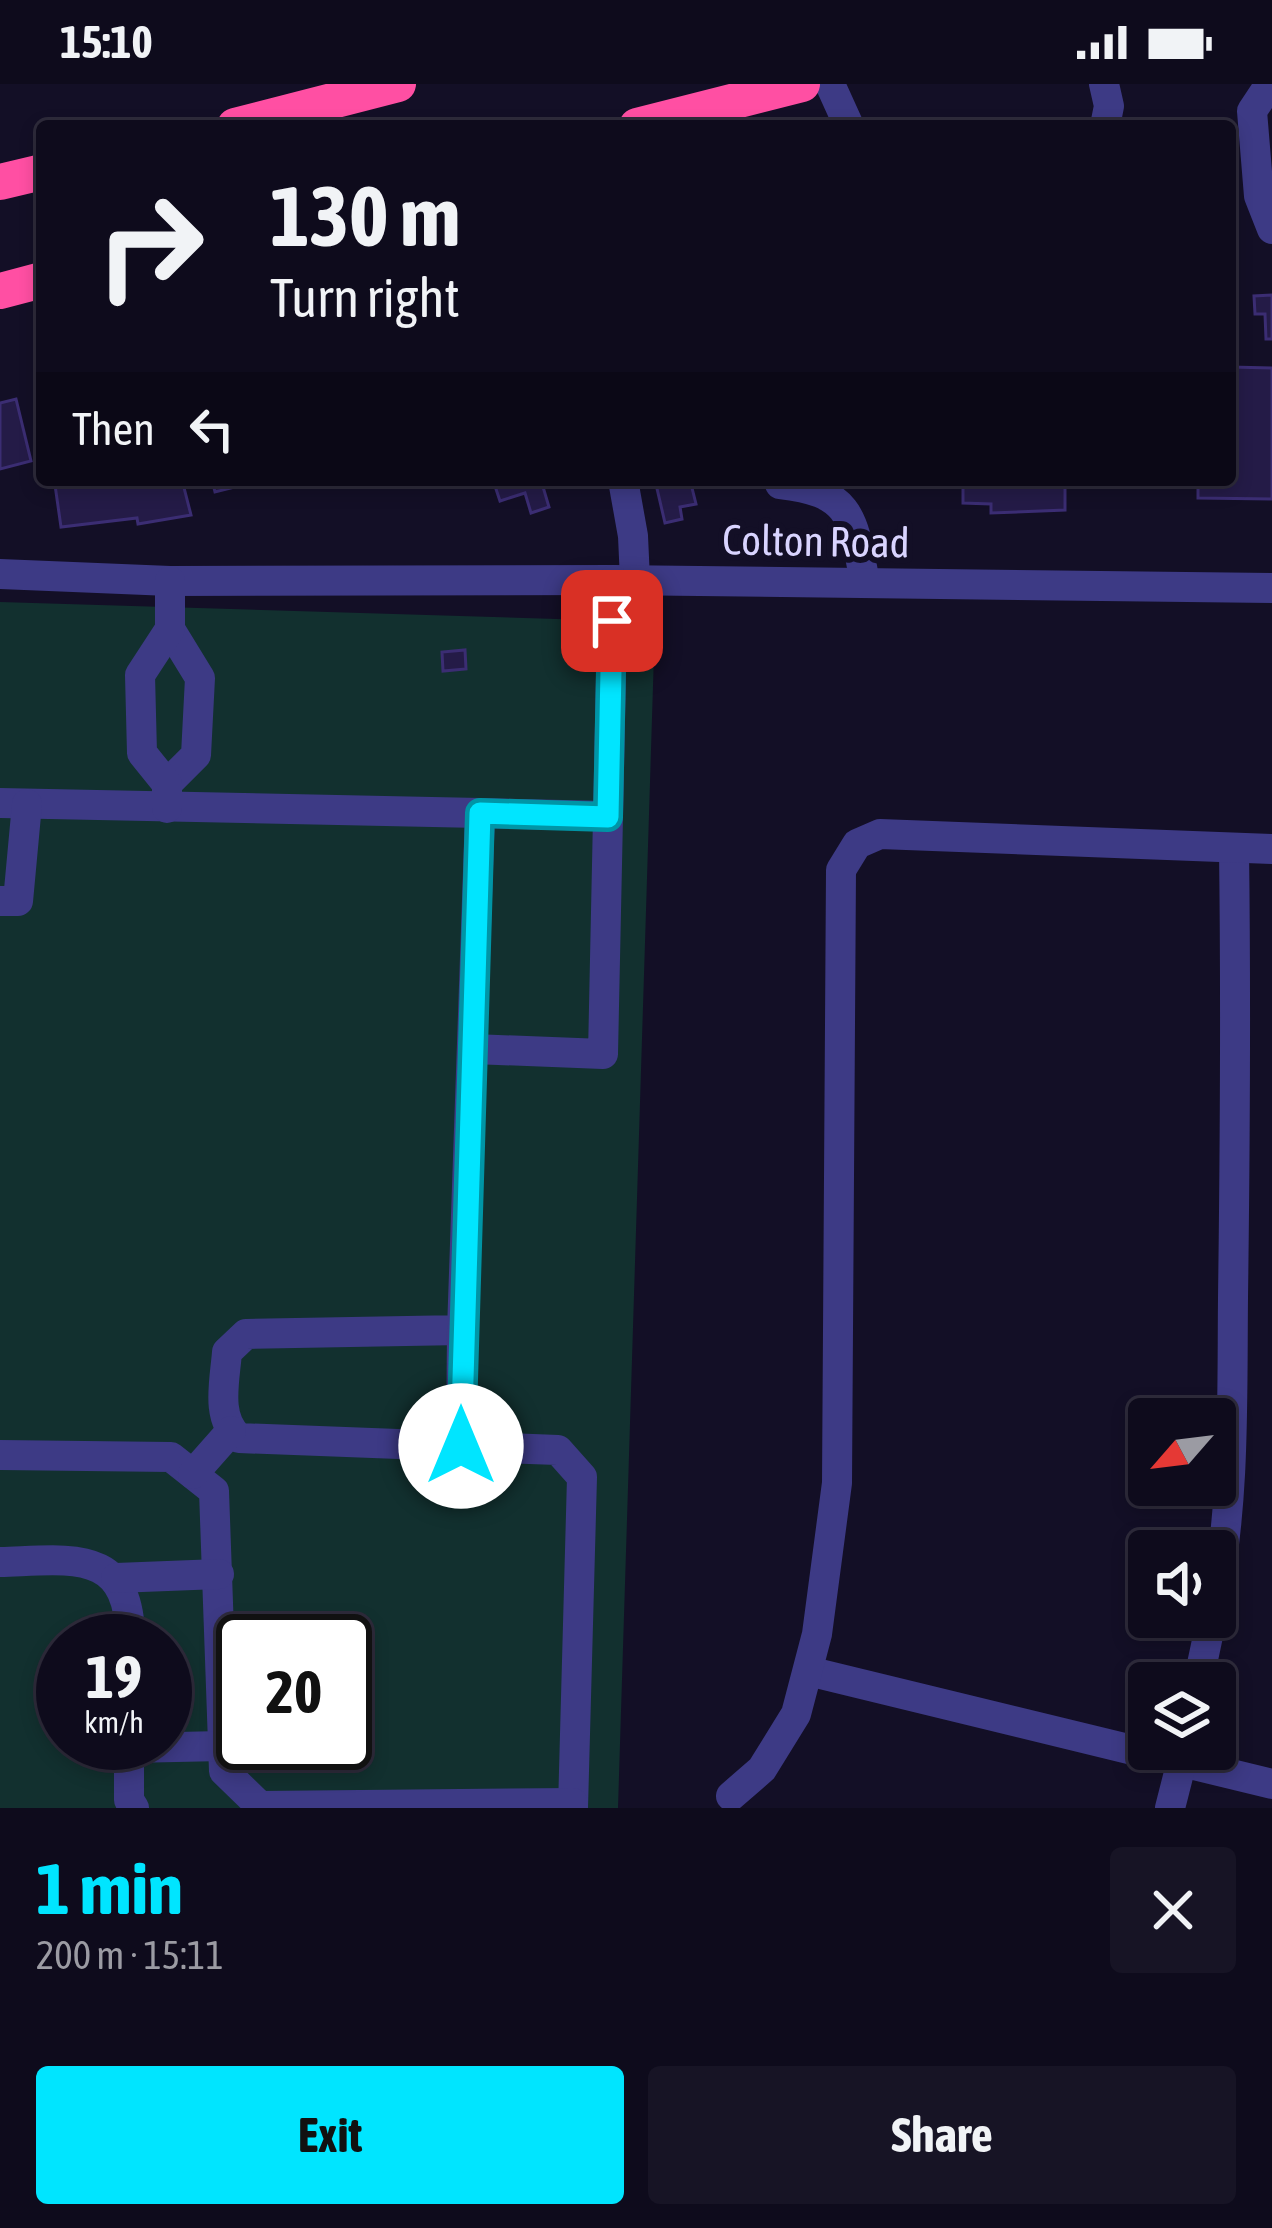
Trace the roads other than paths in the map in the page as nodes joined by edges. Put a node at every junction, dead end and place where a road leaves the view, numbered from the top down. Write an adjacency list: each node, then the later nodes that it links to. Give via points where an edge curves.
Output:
1 (398, 84): 6 (highway)
2 (802, 84): 7 (highway)
3 (830, 84): 8 (street)
4 (1104, 84): 9 (street)
5 (1270, 84): 12 (street, via 1252,111 1259,196)
6 (258, 120)
7 (661, 120)
8 (846, 120)
9 (1106, 120)
10 (36, 173): 11 (highway)
11 (0, 182)
12 (1272, 229)
13 (36, 287): 14 (highway)
14 (0, 291)
15 (623, 486): 18 (street, via 632,536)
16 (799, 486): 20 (street, via 817,488 848,512)
17 (0, 574): 19 (street, Colton Road)
18 (624, 580): 19 (street, Colton Road); 20 (street, Colton Road); 26 (street)
19 (170, 581): 22 (street)
20 (865, 583): 21 (street, Colton Road)
21 (1272, 588)
22 (170, 629): 23 (street, via 140,675 142,753); 23 (street, via 200,678 196,755)
23 (167, 796): 24 (street); 25 (street)
24 (14, 803): 29 (street, via 18,901)
25 (480, 813): 26 (street); 30 (street)
26 (608, 817): 30 (street, via 603,1054)
27 (1234, 849): 28 (street); 36 (street); 42 (street, via 880,834 856,844 842,870 837,1483)
28 (1272, 849)
29 (0, 901)
30 (473, 1049): 31 (street)
31 (462, 1330): 32 (street, via 246,1334 227,1352 223,1409); 33 (street)
32 (231, 1431): 33 (street, via 239,1438); 35 (street)
33 (461, 1446): 50 (street, via 558,1450 582,1478)
34 (0, 1455): 35 (street, via 171,1457)
35 (193, 1474): 38 (street, via 214,1491)
36 (1226, 1530)
37 (0, 1562): 39 (street, via 83,1559)
38 (219, 1574): 39 (street); 41 (street)
39 (116, 1578): 40 (street)
40 (130, 1614)
41 (220, 1614)
42 (808, 1671): 43 (street); 49 (street, via 796,1714 762,1769)
43 (1128, 1742)
44 (129, 1770): 51 (street)
45 (224, 1770): 50 (street, via 260,1806)
46 (1180, 1770): 52 (street)
47 (1230, 1770): 48 (street)
48 (1272, 1784)
49 (730, 1796)
50 (573, 1805)
51 (134, 1808)
52 (1170, 1808)

